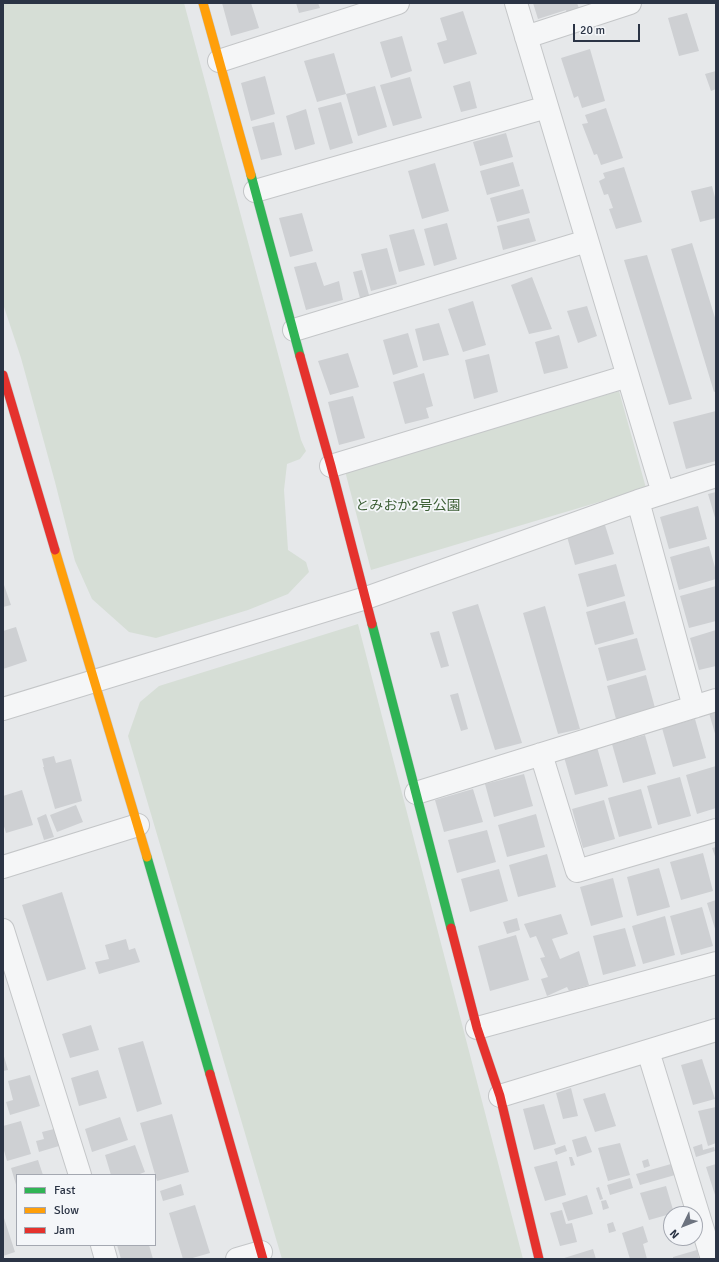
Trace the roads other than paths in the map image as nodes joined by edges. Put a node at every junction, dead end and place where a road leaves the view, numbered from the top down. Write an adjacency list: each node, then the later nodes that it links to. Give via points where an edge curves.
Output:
1 (203, 3): 6 (street)
2 (398, 3): 6 (street)
3 (516, 3): 5 (street)
4 (625, 4): 5 (street)
5 (526, 37): 7 (street)
6 (219, 61): 8 (street)
7 (547, 107): 8 (street); 9 (street)
8 (255, 191): 10 (street)
9 (587, 241): 10 (street); 12 (street)
10 (294, 330): 13 (street)
11 (3, 375): 18 (street)
12 (628, 376): 13 (street); 15 (street)
13 (331, 466): 17 (street)
14 (716, 476): 15 (street)
15 (663, 493): 16 (street)
16 (638, 501): 17 (street); 20 (street)
17 (366, 598): 18 (street); 23 (street)
18 (95, 681): 21 (street); 24 (street)
19 (716, 700): 20 (street)
20 (694, 707): 22 (street)
21 (3, 709)
22 (541, 754): 23 (street); 25 (street, via 577,871)
23 (416, 793): 29 (street)
24 (138, 825): 26 (street); 35 (street)
25 (716, 830)
26 (3, 867)
27 (3, 930): 33 (street)
28 (716, 963): 29 (street)
29 (477, 1028): 32 (street)
30 (716, 1030): 31 (street)
31 (648, 1051): 32 (street); 39 (street)
32 (500, 1096): 38 (street)
33 (80, 1174)
34 (102, 1246): 36 (street)
35 (262, 1255): 37 (street)
36 (106, 1259)
37 (237, 1259)
38 (539, 1259)
39 (712, 1259)

